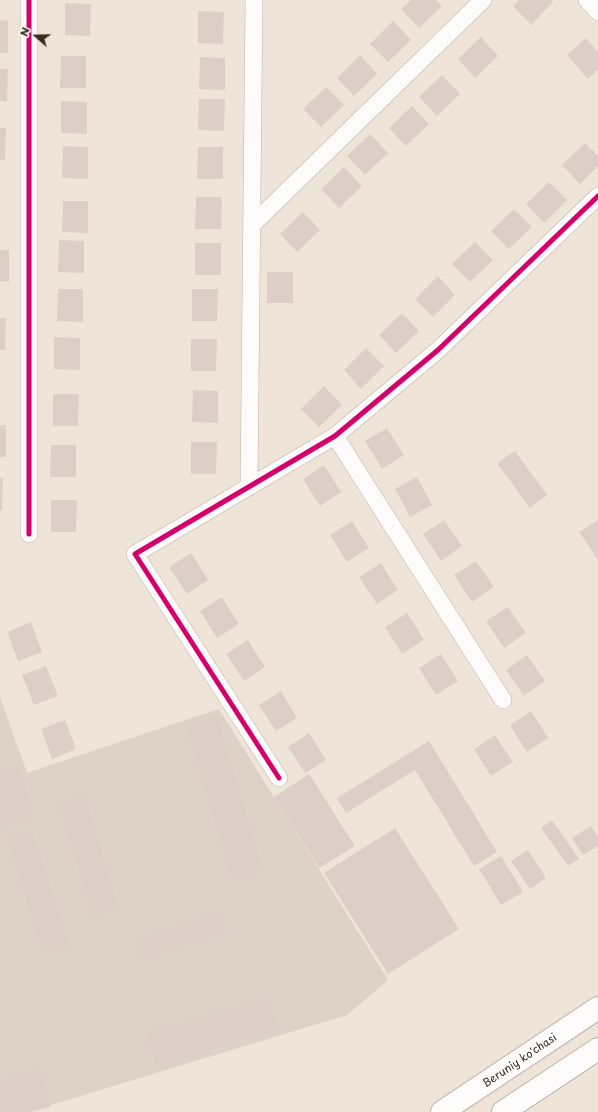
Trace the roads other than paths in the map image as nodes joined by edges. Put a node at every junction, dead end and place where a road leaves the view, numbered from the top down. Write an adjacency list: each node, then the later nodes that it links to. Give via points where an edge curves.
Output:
1 (29, 0): 10 (street)
2 (254, 0): 7 (street)
3 (484, 0): 7 (street)
4 (587, 0): 5 (street)
5 (598, 12)
6 (598, 196): 8 (street, via 438,350)
7 (253, 224): 9 (street)
8 (335, 436): 9 (street); 11 (street)
9 (249, 487): 12 (street, via 135,554)
10 (29, 534)
11 (503, 700)
12 (278, 778)
13 (598, 1008): 15 (main road, Beruniy ko'chasi)
14 (598, 1049): 16 (main road)
15 (442, 1112)
16 (503, 1112)

